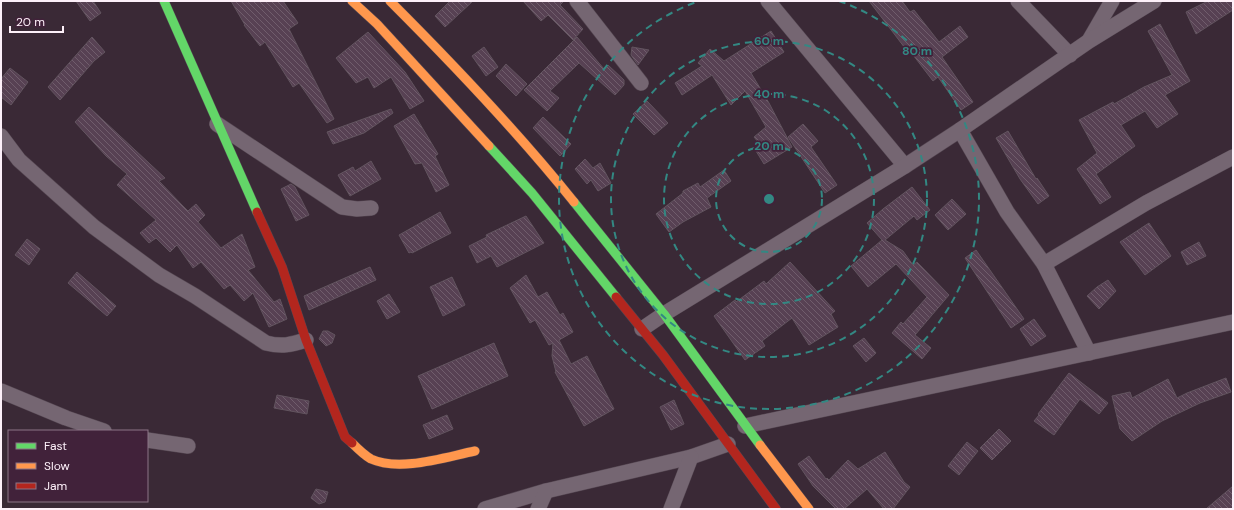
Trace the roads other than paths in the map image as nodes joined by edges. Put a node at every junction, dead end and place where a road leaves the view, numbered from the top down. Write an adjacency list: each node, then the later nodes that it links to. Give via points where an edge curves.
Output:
1 (164, 1): 12 (main road)
2 (352, 1): 21 (main road, via 377,24 532,192)
3 (390, 1): 19 (main road, via 537,156)
4 (576, 1): 11 (street)
5 (768, 1): 16 (street)
6 (1018, 1): 10 (street)
7 (1112, 1): 9 (street)
8 (1154, 1): 9 (street)
9 (1089, 41): 10 (street)
10 (1070, 55): 13 (street)
11 (641, 83)
12 (216, 123): 17 (street, via 342,207); 22 (main road, via 282,267)
13 (960, 130): 16 (street); 18 (street, via 1006,212)
14 (2, 141): 22 (street, via 19,160 94,227 159,275 266,343 279,346)
15 (1233, 157): 18 (street, via 1146,203)
16 (905, 166): 19 (street)
17 (371, 208)
18 (1044, 264): 23 (street)
19 (664, 314): 21 (street); 25 (main road)
20 (1233, 322): 23 (street)
21 (642, 329): 28 (main road)
22 (306, 340): 30 (main road, via 345,437 361,452 372,459 402,465)
23 (1089, 353): 25 (street)
24 (1, 391): 26 (street)
25 (745, 426): 37 (main road)
26 (101, 430)
27 (148, 440): 29 (street)
28 (728, 444): 31 (street); 36 (main road)
29 (188, 446)
30 (475, 451)
31 (690, 457): 32 (street); 35 (street)
32 (546, 491): 33 (street); 34 (street)
33 (485, 509)
34 (538, 509)
35 (671, 509)
36 (776, 509)
37 (809, 509)

